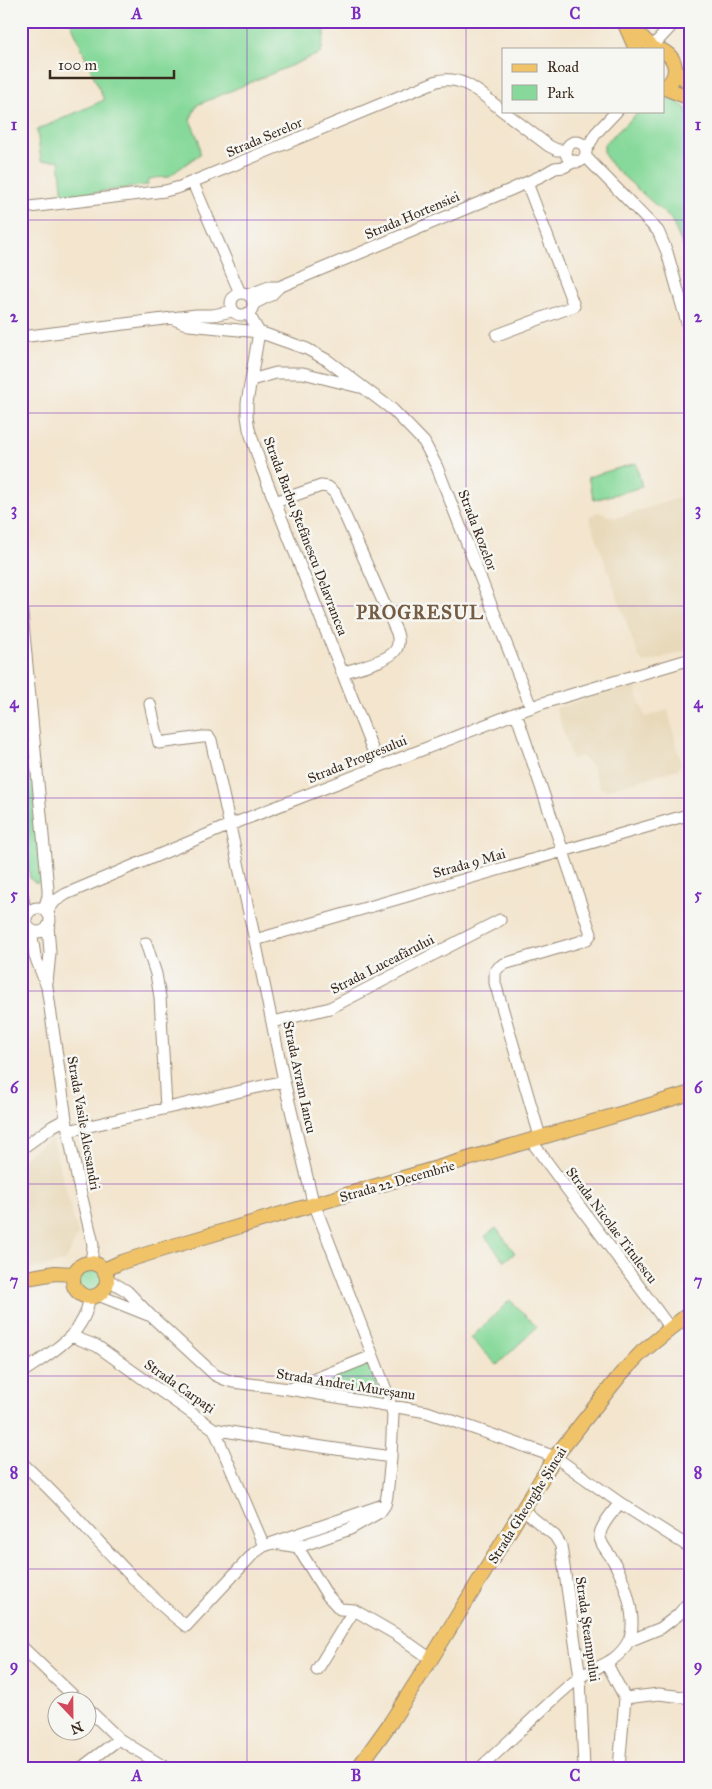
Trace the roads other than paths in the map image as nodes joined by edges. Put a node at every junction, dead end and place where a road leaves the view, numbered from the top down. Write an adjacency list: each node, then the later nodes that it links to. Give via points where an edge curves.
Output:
1 (625, 21): 3 (main road); 4 (main road)
2 (672, 26): 5 (street)
3 (636, 48)
4 (656, 48)
5 (658, 48)
6 (664, 53): 7 (main road, via 673,59)
7 (676, 70): 8 (main road); 9 (main road, via 673,80)
8 (691, 85)
9 (664, 88): 10 (main road)
10 (691, 96)
11 (502, 110): 18 (street, Strada Serelor, via 469,85 445,79)
12 (504, 112): 17 (street, Strada Serelor, via 549,146)
13 (616, 112): 14 (street)
14 (596, 133): 15 (street); 16 (street)
15 (577, 142): 16 (street, via 583,145); 17 (street, via 569,145)
16 (586, 153): 17 (street, via 581,160); 27 (street, via 658,231)
17 (569, 155): 19 (street, Strada Hortensiei, via 559,160 555,168)
18 (194, 183): 20 (street, Strada Serelor, via 165,191); 21 (street)
19 (527, 183): 21 (street, Strada Hortensiei, via 280,287 269,287); 25 (street, via 574,306)
20 (21, 208)
21 (247, 301): 22 (street, via 234,296); 22 (street, via 238,315); 24 (street)
22 (232, 307): 23 (street, via 213,315)
23 (172, 318): 24 (street, via 189,325); 26 (street)
24 (259, 332): 28 (street, Strada Barbu Ștefănescu Delavrancea); 29 (street, Strada Rozelor, via 314,353)
25 (497, 335)
26 (21, 336)
27 (691, 337)
28 (251, 380): 29 (street, Strada Rozelor, via 276,373 304,373); 30 (street, Strada Barbu Ștefănescu Delavrancea, via 247,402 249,429)
29 (363, 388): 35 (street, Strada Rozelor, via 393,410 428,449)
30 (275, 502): 33 (street, Strada Barbu Ștefănescu Delavrancea); 33 (street, via 320,486 335,493 397,633 398,646 393,653)
31 (21, 602): 42 (street, via 48,888)
32 (691, 659): 35 (street, Strada Progresului)
33 (342, 673): 37 (street, Strada Barbu Ștefănescu Delavrancea)
34 (150, 704): 39 (street, Strada Avram Iancu, via 159,743 209,737 211,740)
35 (531, 707): 36 (street, Strada Progresului)
36 (516, 713): 37 (street, Strada Progresului); 40 (street)
37 (379, 766): 39 (street, Strada Progresului)
38 (691, 814): 40 (street, Strada 9 Mai)
39 (230, 825): 42 (street, Strada Progresului, via 66,894); 46 (street, Strada Avram Iancu)
40 (564, 851): 46 (street, Strada 9 Mai); 54 (street, Strada Nicolae Titulescu, via 591,934 579,942 504,964 495,972 495,983 539,1133)
41 (21, 888): 44 (street, Strada Vasile Alecsandri)
42 (45, 910): 44 (street, via 30,910); 45 (street, via 50,918)
43 (500, 920): 49 (street, Strada Luceafărului, via 330,1008)
44 (26, 925): 45 (street, via 34,932); 48 (street, Strada Vasile Alecsandri)
45 (48, 926): 48 (street, Strada Vasile Alecsandri)
46 (255, 940): 49 (street, Strada Avram Iancu)
47 (146, 943): 52 (street, via 160,997)
48 (47, 987): 53 (street, Strada Vasile Alecsandri)
49 (273, 1022): 50 (street, Strada Avram Iancu)
50 (284, 1081): 52 (street); 56 (street, Strada Avram Iancu)
51 (691, 1094): 54 (main road, Strada 22 Decembrie)
52 (166, 1108): 53 (street)
53 (67, 1125): 55 (street, via 53,1126); 57 (street, Strada Vasile Alecsandri, via 92,1239)
54 (538, 1140): 56 (main road, Strada 22 Decembrie); 64 (street, Strada Nicolae Titulescu, via 535,1146 538,1151)
55 (21, 1149)
56 (314, 1205): 59 (main road, Strada 22 Decembrie, via 119,1263); 66 (street, Strada Avram Iancu)
57 (91, 1263): 58 (main road, via 81,1266); 59 (main road, via 99,1266)
58 (74, 1274): 60 (main road, via 55,1273); 61 (main road, via 73,1283 77,1291)
59 (105, 1275): 61 (main road, via 106,1287); 63 (street, Strada Andrei Mureșanu, via 127,1291)
60 (21, 1279)
61 (94, 1296): 63 (street, Strada Andrei Mureșanu); 65 (street)
62 (691, 1312): 64 (main road, Strada Gheorghe Șincai)
63 (150, 1315): 68 (street, Strada Andrei Mureșanu, via 214,1375 233,1382)
64 (670, 1328): 72 (main road, Strada Gheorghe Șincai, via 621,1374)
65 (71, 1336): 67 (street); 70 (street, Strada Carpați, via 97,1346)
66 (372, 1356): 68 (street); 69 (street, Strada Avram Iancu)
67 (21, 1373)
68 (289, 1390): 69 (street, Strada Andrei Mureșanu)
69 (392, 1407): 71 (street, Strada Avram Iancu); 72 (street, Strada Andrei Mureșanu, via 435,1415)
70 (214, 1429): 71 (street); 78 (street, Strada Carpați)
71 (391, 1456): 76 (street, Strada Avram Iancu, via 385,1505 380,1512)
72 (555, 1457): 74 (street, Strada Andrei Mureșanu); 75 (main road, Strada Gheorghe Șincai)
73 (21, 1462): 78 (street, via 57,1495 134,1578 186,1626 254,1553)
74 (620, 1503): 80 (street, Strada Andrei Mureșanu); 83 (street, via 599,1536 625,1586 631,1610)
75 (523, 1510): 85 (main road, Strada Gheorghe Șincai); 88 (street, Strada Șteampului, via 555,1536 561,1546)
76 (368, 1515): 77 (street); 79 (street, via 350,1529)
77 (294, 1536): 78 (street); 79 (street)
78 (269, 1544): 79 (street)
79 (298, 1547): 82 (street, via 333,1602 340,1609)
80 (691, 1548)
81 (691, 1599): 83 (street, via 662,1628)
82 (354, 1610): 85 (street); 87 (street)
83 (629, 1641): 86 (street)
84 (21, 1646): 89 (street)
85 (431, 1659): 96 (main road, Strada Gheorghe Șincai)
86 (607, 1664): 88 (street); 90 (street)
87 (317, 1670)
88 (580, 1677): 97 (street); 98 (street, Strada Șteampului)
89 (69, 1692)
90 (625, 1698): 91 (street, via 659,1694); 99 (street)
91 (691, 1698)
92 (98, 1719): 93 (street)
93 (119, 1739): 94 (street); 95 (street)
94 (81, 1768)
95 (166, 1768)
96 (358, 1768)
97 (480, 1768)
98 (584, 1768)
99 (619, 1768)

